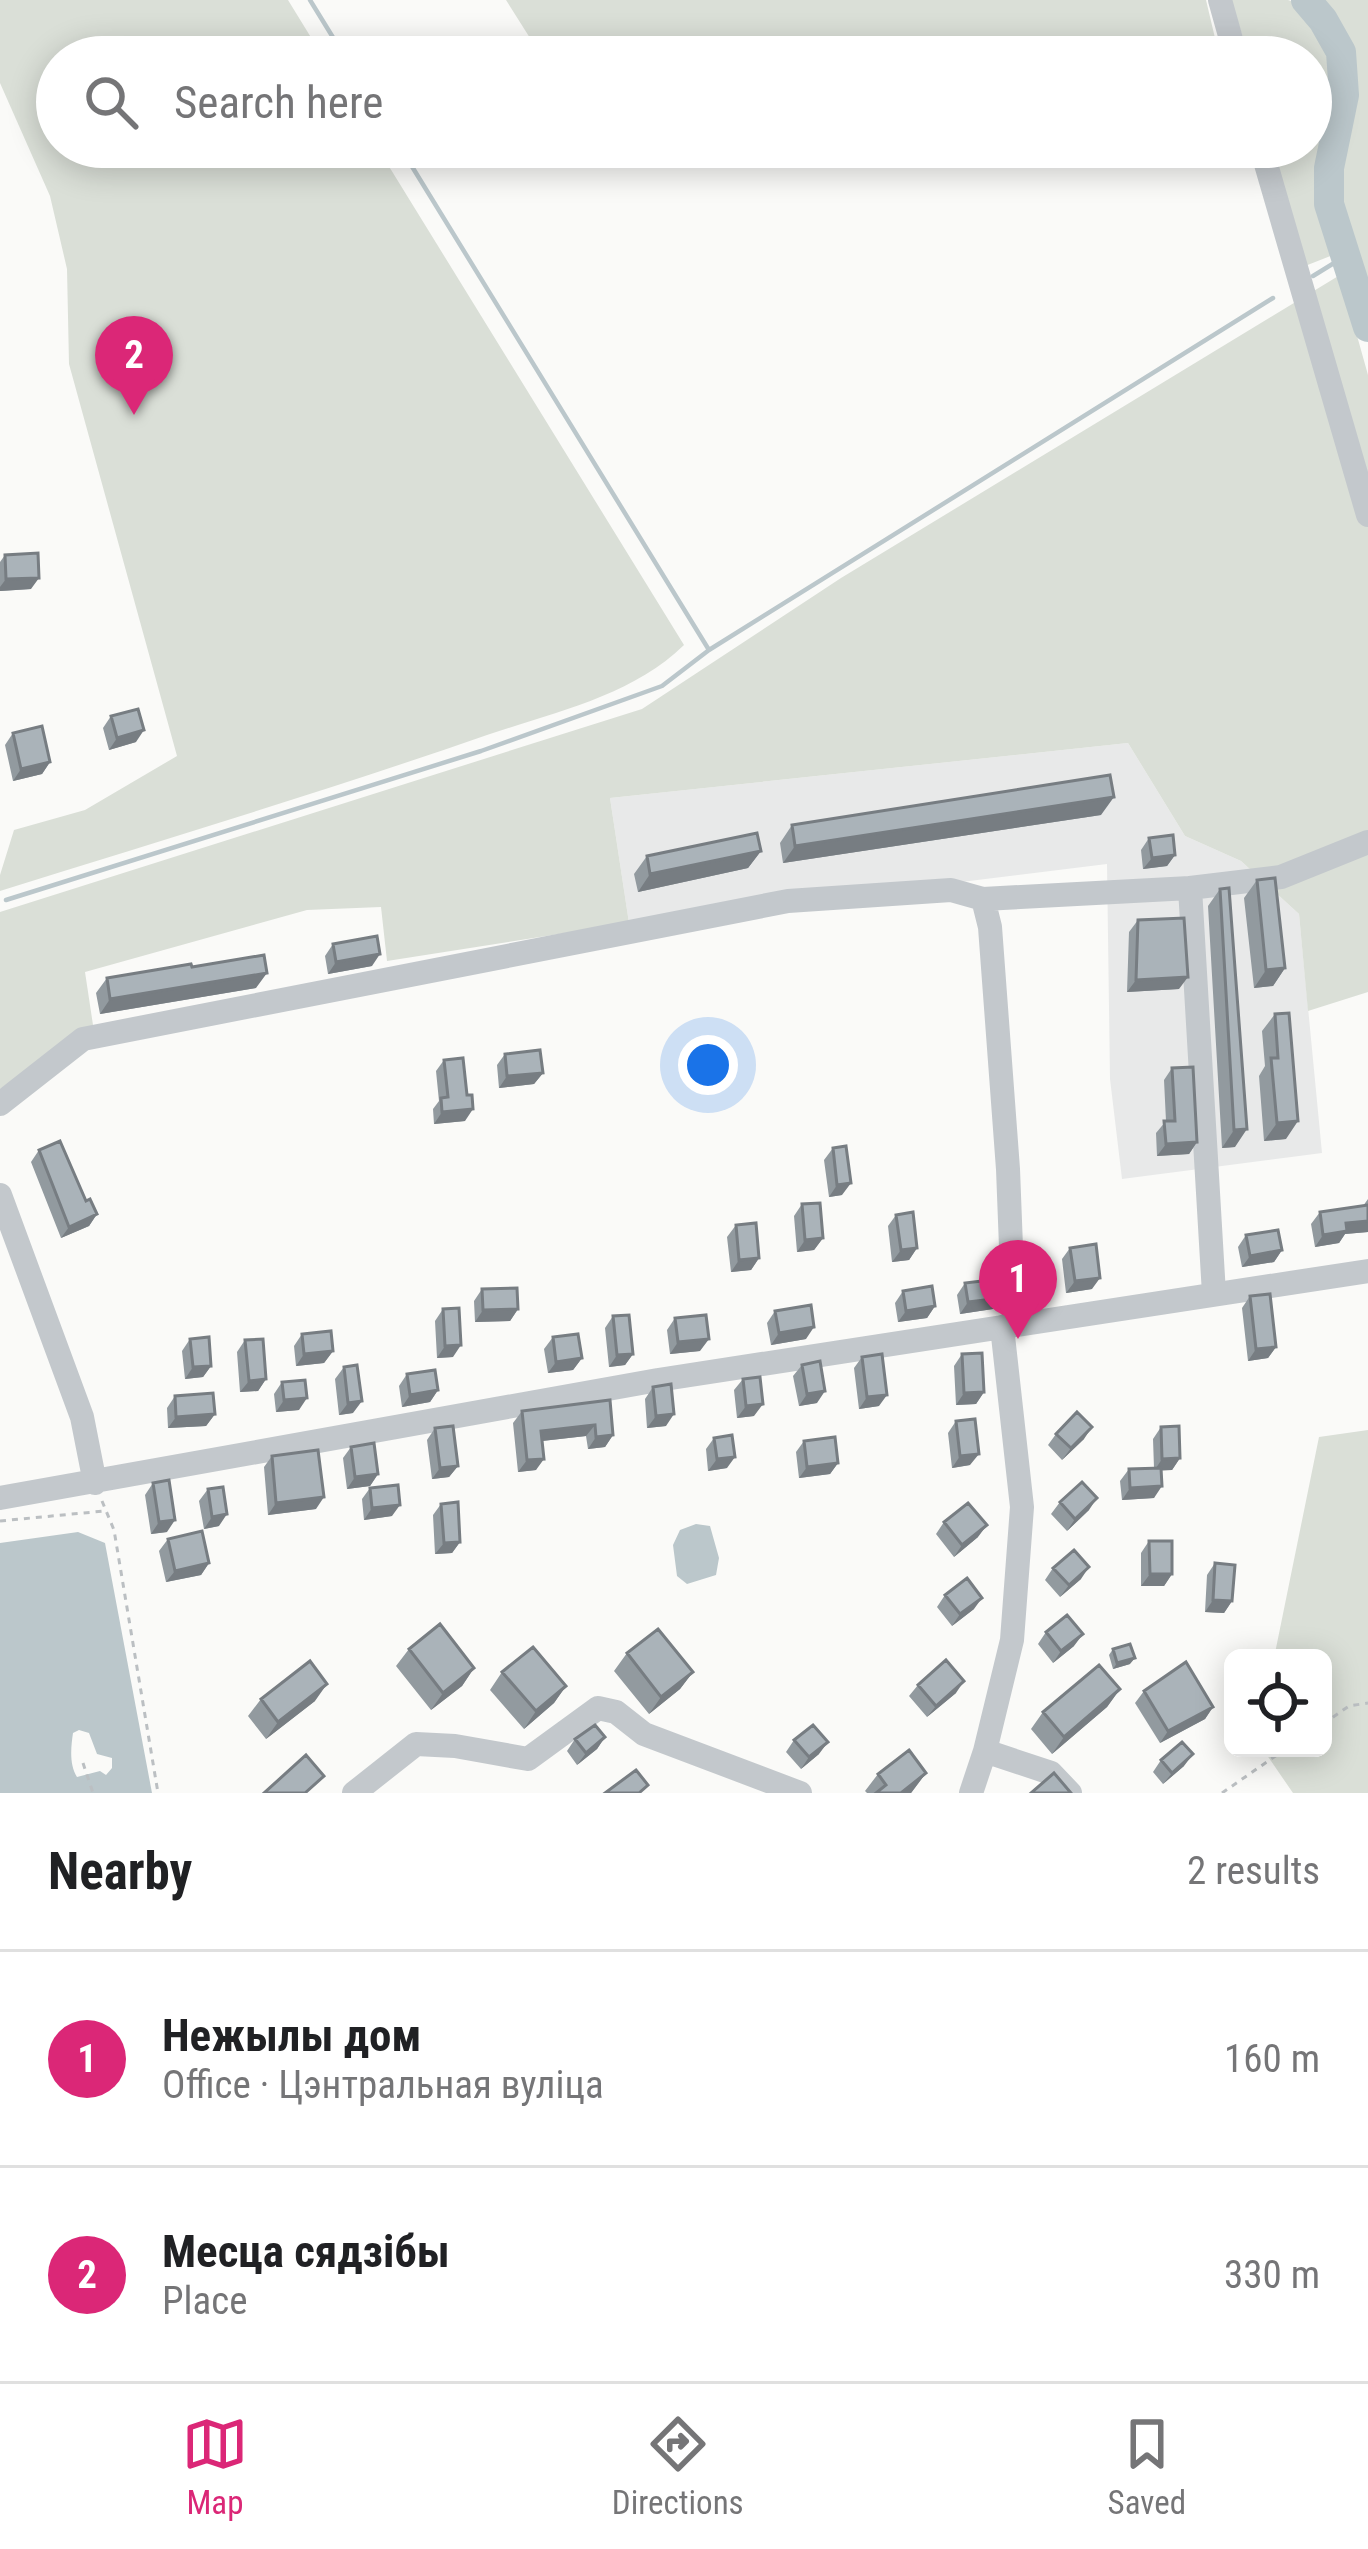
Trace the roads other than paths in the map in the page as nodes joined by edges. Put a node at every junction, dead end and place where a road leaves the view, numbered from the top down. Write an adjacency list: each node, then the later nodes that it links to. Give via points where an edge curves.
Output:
1 (1220, 0): 2 (street)
2 (1230, 36)
3 (1268, 168): 4 (street)
4 (1368, 515)
5 (1368, 842): 6 (street, via 1281,877)
6 (1190, 888): 7 (street); 11 (street)
7 (983, 898): 8 (street, via 952,890 788,901 83,1039); 12 (street, via 1008,1169)
8 (0, 1104)
9 (0, 1195): 13 (street, via 82,1417)
10 (1368, 1271): 11 (street)
11 (1214, 1294): 12 (street)
12 (1008, 1326): 13 (street, via 658,1380); 15 (street, via 1022,1507 1012,1640)
13 (94, 1483): 14 (street)
14 (0, 1498)
15 (986, 1751): 18 (street); 19 (street, via 1051,1773)
16 (354, 1793): 17 (street, via 416,1744 528,1759 598,1708 644,1735)
17 (800, 1793)
18 (971, 1793)
19 (1070, 1793)

